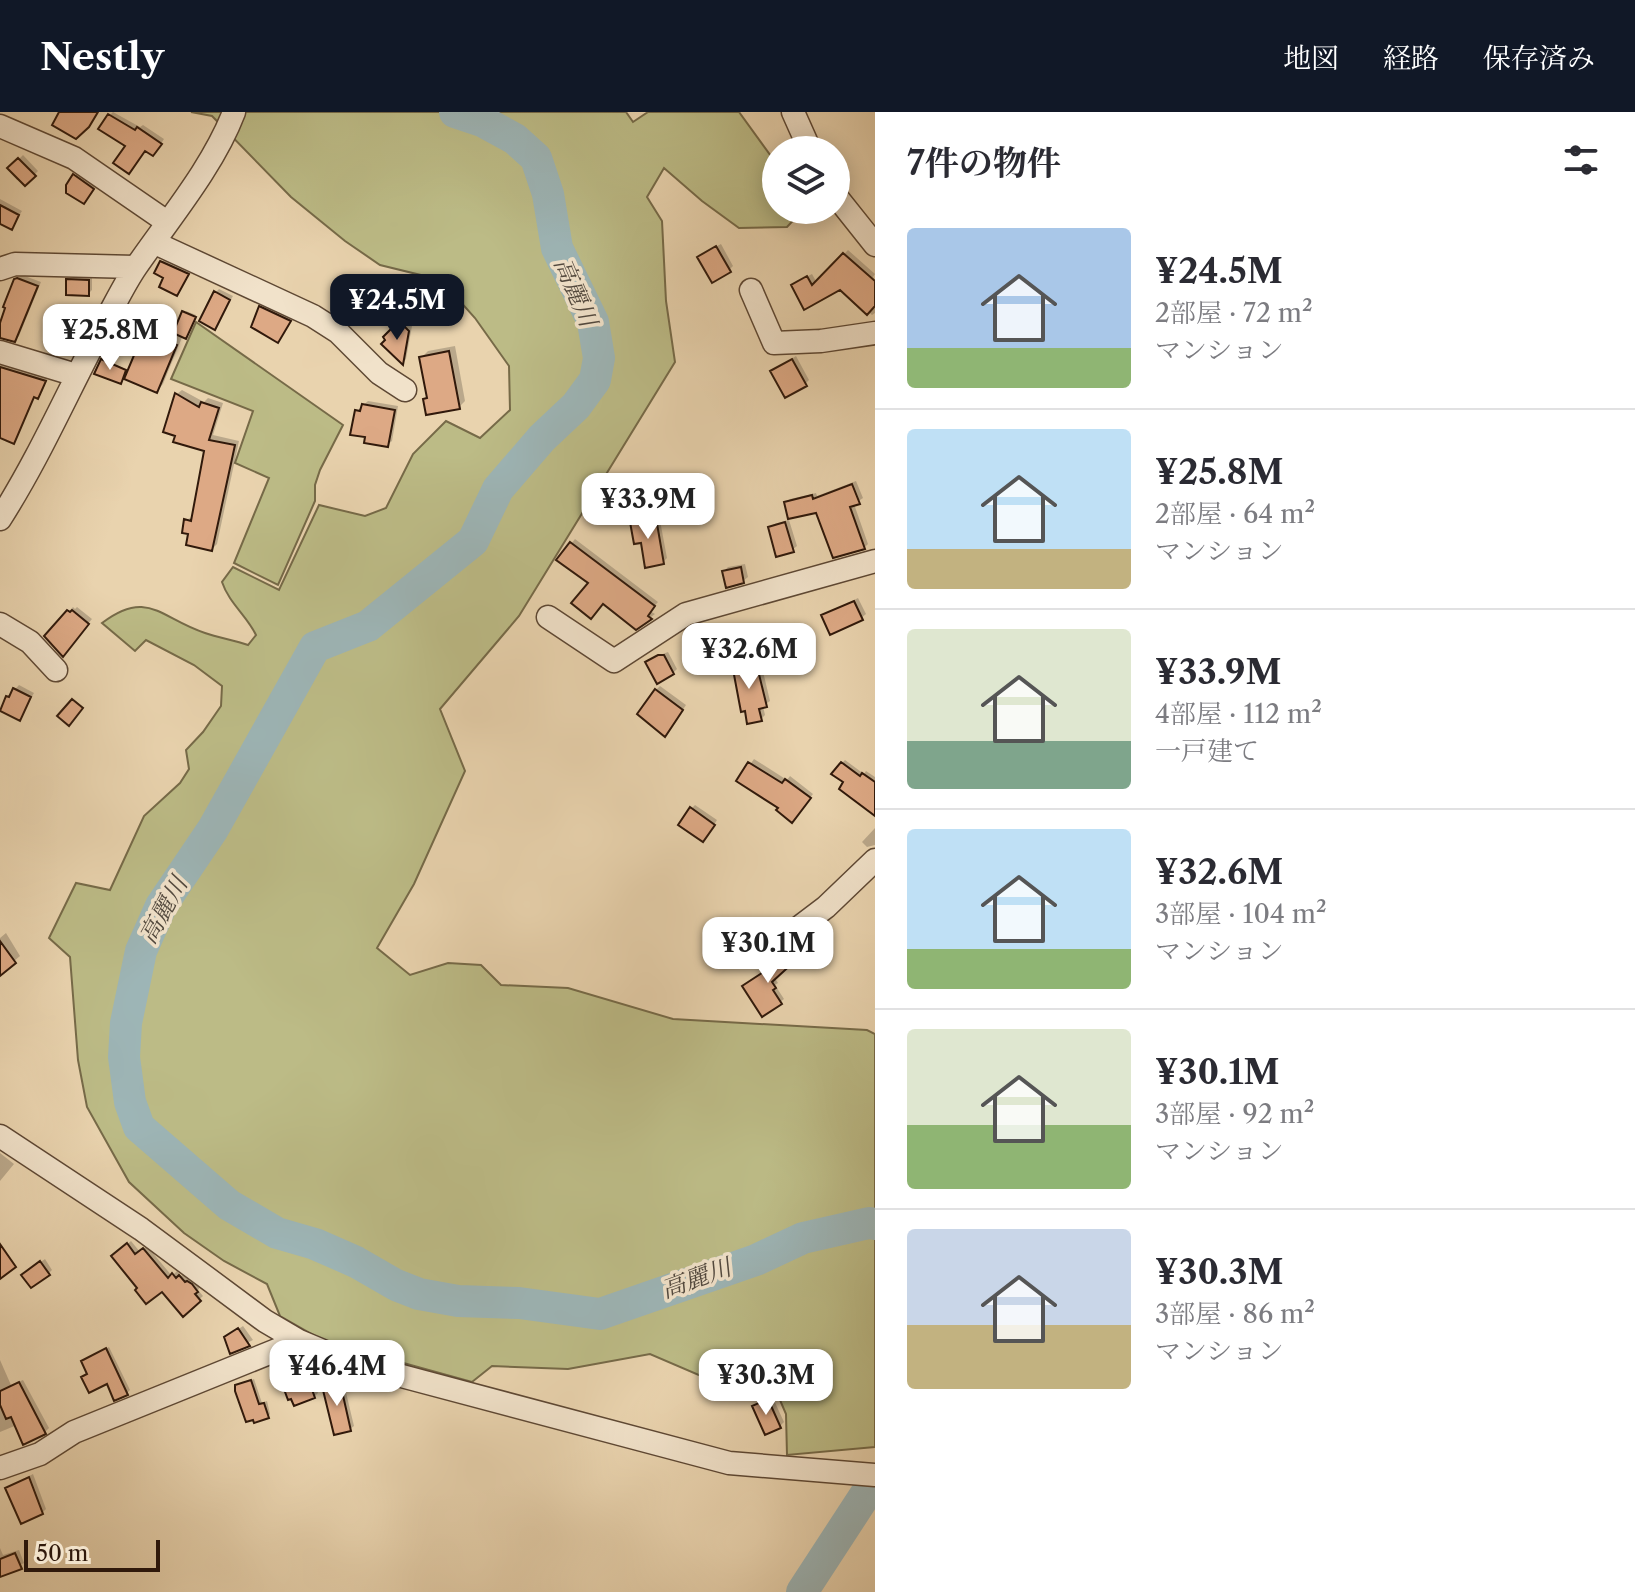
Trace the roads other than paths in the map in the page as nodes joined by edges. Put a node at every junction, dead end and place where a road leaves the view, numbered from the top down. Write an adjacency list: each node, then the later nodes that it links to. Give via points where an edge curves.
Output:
1 (793, 112): 4 (street)
2 (232, 118): 6 (street)
3 (0, 126): 6 (street, via 74,158)
4 (804, 136)
5 (850, 214): 8 (street)
6 (167, 222): 7 (street)
7 (155, 243): 9 (street); 15 (street, via 313,316)
8 (875, 245)
9 (135, 267): 10 (street, via 15,264); 14 (street)
10 (0, 269)
11 (751, 290): 12 (street, via 774,343)
12 (875, 333)
13 (0, 352): 14 (street)
14 (76, 375): 16 (street, via 39,456)
15 (405, 390)
16 (0, 519)
17 (875, 561): 18 (street, via 686,614 614,661)
18 (548, 617)
19 (0, 624): 20 (street, via 30,642)
20 (56, 670)
21 (875, 860): 22 (street)
22 (789, 935)
23 (0, 1136): 24 (street)
24 (299, 1341): 25 (street, via 74,1432 40,1454); 26 (street, via 349,1362 729,1463)
25 (0, 1468)
26 (875, 1475)

